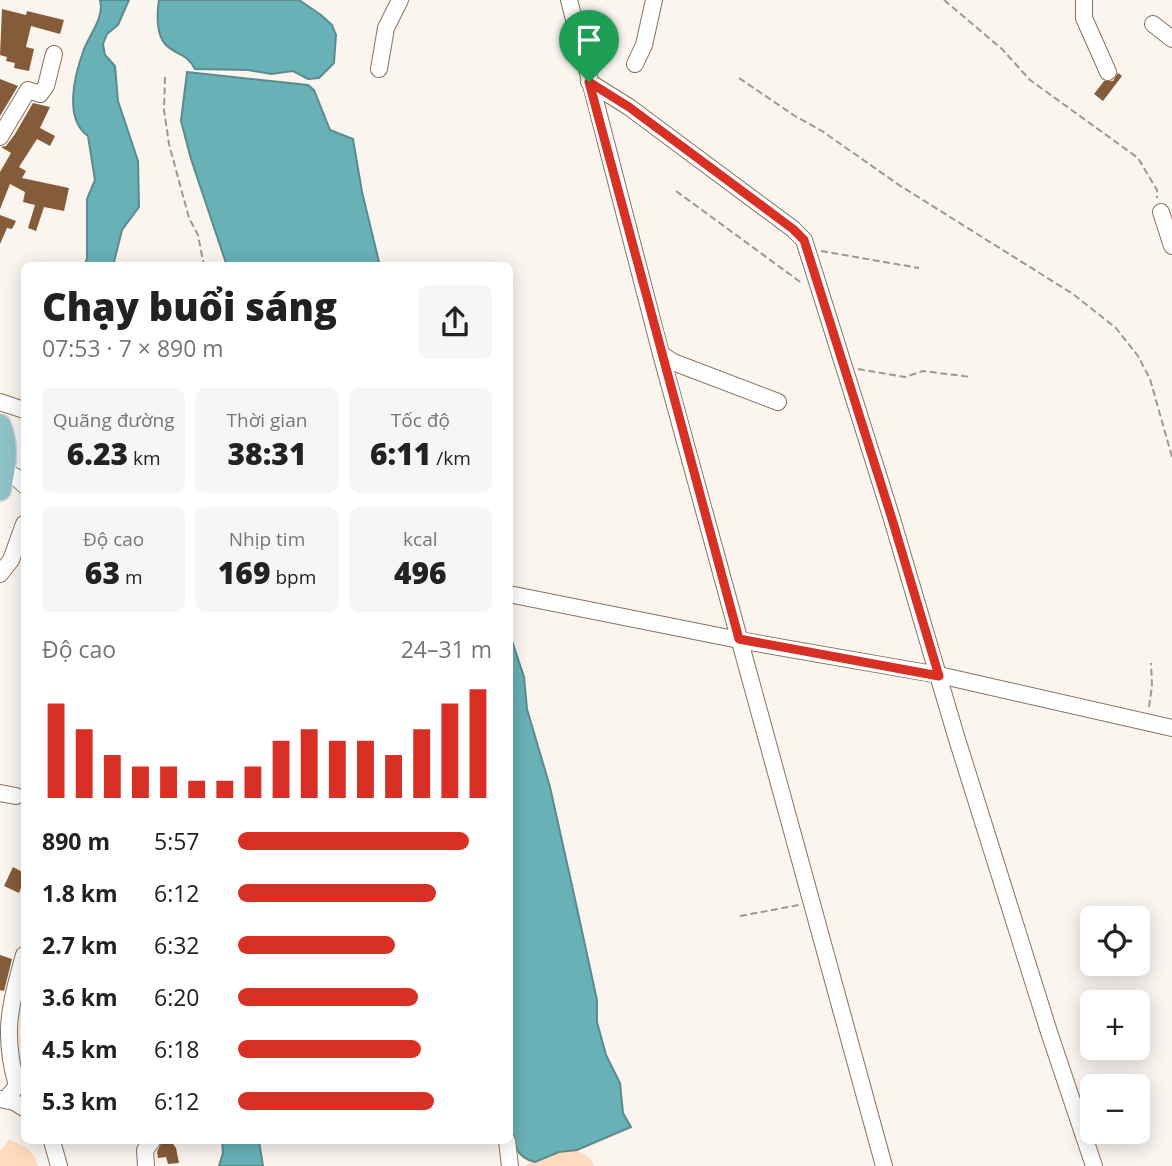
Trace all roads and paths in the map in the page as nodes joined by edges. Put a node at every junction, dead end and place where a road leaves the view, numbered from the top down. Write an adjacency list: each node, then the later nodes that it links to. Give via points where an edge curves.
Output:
1 (400, 0): 10 (street, via 386,29)
2 (569, 0): 14 (street)
3 (654, 0): 9 (street)
4 (944, 0): 17 (path, via 1030,80 1138,158 1157,190)
5 (1084, 0): 11 (street, via 1084,18)
6 (1153, 24): 7 (street)
7 (1172, 39)
8 (54, 54): 15 (street, via 46,86 40,94 28,90)
9 (635, 64)
10 (379, 69)
11 (1108, 72)
12 (165, 77): 20 (path, via 169,144)
13 (738, 78): 30 (path, via 1073,294 1116,328 1150,379)
14 (589, 82): 19 (street, via 793,229); 23 (street)
15 (0, 137)
16 (676, 191): 22 (path, via 805,285)
17 (1158, 218): 18 (street)
18 (1172, 246)
19 (806, 248): 21 (path); 22 (street)
20 (203, 262)
21 (919, 268)
22 (818, 287): 24 (street)
23 (661, 354): 27 (street); 36 (street)
24 (843, 368): 25 (path, via 905,377 923,370); 38 (street)
25 (971, 377)
26 (0, 402): 28 (street)
27 (778, 402)
28 (21, 409)
29 (0, 425): 31 (main road, via 6,438)
30 (1172, 457)
31 (2, 480): 32 (street, via 16,477)
32 (21, 482)
33 (21, 532): 34 (street)
34 (0, 573)
35 (513, 595): 36 (street)
36 (739, 639): 38 (street); 41 (street)
37 (1151, 663): 39 (path)
38 (939, 676): 39 (street); 54 (street)
39 (1146, 722): 40 (street)
40 (1172, 728)
41 (811, 903): 42 (path); 53 (street)
42 (740, 916)
43 (21, 967): 44 (street, via 8,1021 10,1062)
44 (21, 1085): 45 (street)
45 (3, 1099): 46 (street)
46 (21, 1107)
47 (53, 1144): 50 (street)
48 (150, 1144): 51 (street, via 145,1150)
49 (507, 1144): 52 (street)
50 (59, 1166)
51 (146, 1166)
52 (510, 1166)
53 (884, 1166)
54 (1094, 1166)

